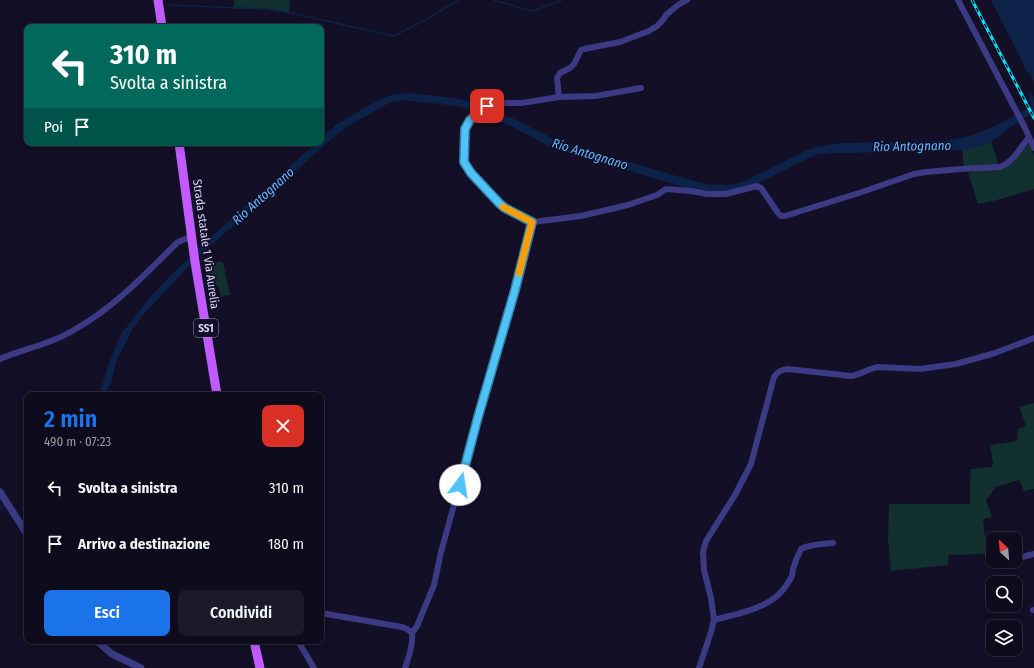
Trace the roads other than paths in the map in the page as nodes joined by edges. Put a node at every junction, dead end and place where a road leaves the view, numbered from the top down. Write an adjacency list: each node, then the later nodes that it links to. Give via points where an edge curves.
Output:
1 (158, 0): 4 (main road)
2 (687, 0): 6 (street, via 666,15 649,32 620,42 581,50 574,64 557,78)
3 (958, 0): 7 (street)
4 (162, 24)
5 (641, 88): 6 (street, via 596,96)
6 (559, 97): 10 (street, via 522,103 493,103 470,120 465,129 464,162 471,173 500,204)
7 (1029, 137): 9 (street); 10 (street, via 1009,162 1000,167 914,174 785,216 778,213 757,186 726,194 666,189 657,195 628,205)
8 (179, 146): 11 (main road, Strada statale 1 Via Aurelia / SS1)
9 (1034, 148)
10 (532, 222): 22 (street, via 434,585)
11 (193, 240): 13 (street, via 185,239 178,242 131,288 79,328 45,344); 14 (main road, Strada statale 1 Via Aurelia / SS1)
12 (1034, 338): 21 (street, via 995,354 944,366 920,369 878,367 851,376 788,369 777,372 750,464 735,495 706,541 703,552)
13 (0, 360)
14 (218, 392)
15 (0, 492): 16 (street)
16 (24, 529)
17 (833, 543): 21 (street, via 801,549 792,576 771,601 742,613)
18 (1034, 554): 19 (street)
19 (1022, 557)
20 (324, 614): 22 (street, via 402,627)
21 (714, 620): 30 (street)
22 (412, 633): 29 (street, via 411,651)
23 (100, 644): 26 (street, via 112,654)
24 (255, 644): 27 (main road)
25 (300, 644): 28 (street)
26 (141, 668)
27 (260, 668)
28 (314, 668)
29 (405, 668)
30 (699, 668)

